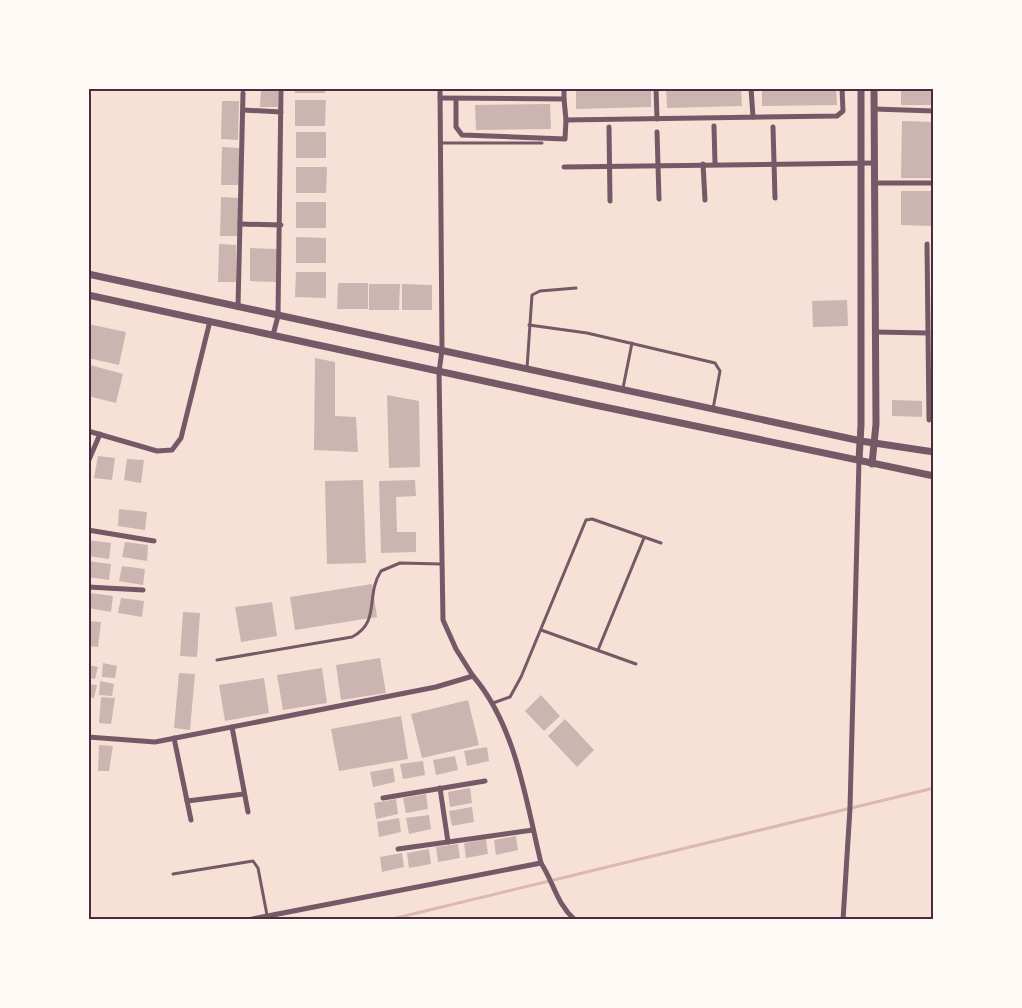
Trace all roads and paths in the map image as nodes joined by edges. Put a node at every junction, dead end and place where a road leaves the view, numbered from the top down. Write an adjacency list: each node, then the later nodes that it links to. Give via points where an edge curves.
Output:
1 (281, 88): 16 (street)
2 (440, 88): 10 (street)
3 (564, 88): 12 (street)
4 (656, 88): 18 (street)
5 (751, 88): 17 (street)
6 (842, 88): 17 (street, via 842,114)
7 (861, 88): 26 (street)
8 (874, 88): 13 (street)
9 (243, 93): 14 (street)
10 (440, 98): 11 (street); 24 (street)
11 (456, 99): 12 (street); 19 (street, via 456,127 462,135 565,139)
12 (564, 99): 19 (street)
13 (874, 109): 15 (street); 28 (street)
14 (243, 111): 16 (street); 40 (street)
15 (933, 111)
16 (281, 112): 41 (street)
17 (753, 117): 18 (street)
18 (657, 119): 19 (street)
19 (566, 120)
20 (714, 126): 31 (street)
21 (609, 127): 32 (street)
22 (773, 127): 27 (street)
23 (657, 132): 29 (street)
24 (440, 143): 25 (lane); 54 (street)
25 (542, 143)
26 (861, 162): 27 (street); 28 (street); 62 (street)
27 (774, 163): 31 (street); 36 (street)
28 (874, 163): 34 (street)
29 (658, 164): 30 (street); 32 (street); 37 (street)
30 (703, 164): 31 (street); 39 (street)
31 (715, 164)
32 (609, 166): 33 (street); 38 (street)
33 (564, 168)
34 (874, 183): 35 (street); 50 (street)
35 (933, 183)
36 (775, 198)
37 (659, 199)
38 (610, 201)
39 (705, 201)
40 (240, 224): 41 (street); 46 (street)
41 (280, 225): 47 (street)
42 (927, 244): 51 (street)
43 (88, 274): 46 (street)
44 (576, 288): 49 (lane, via 535,292)
45 (88, 295): 48 (street)
46 (238, 307): 47 (street)
47 (278, 316): 52 (street); 54 (street)
48 (210, 321): 52 (street); 61 (street, via 181,438 172,450 157,451)
49 (529, 325): 53 (lane); 55 (lane)
50 (875, 332): 51 (street); 63 (street)
51 (928, 333): 59 (street)
52 (273, 335): 56 (street)
53 (632, 343): 57 (lane); 58 (lane, via 715,363 720,371)
54 (442, 350): 55 (street); 56 (street)
55 (527, 368): 57 (street)
56 (439, 372): 65 (street); 73 (street)
57 (622, 389): 58 (street)
58 (712, 410): 62 (street)
59 (928, 420)
60 (88, 431): 61 (street)
61 (100, 434): 66 (street)
62 (861, 441): 63 (street); 65 (street)
63 (876, 443): 64 (street); 67 (street)
64 (933, 452)
65 (859, 460): 67 (street); 100 (street, via 850,808)
66 (88, 462)
67 (872, 464): 68 (street)
68 (933, 476)
69 (88, 530): 71 (street)
70 (644, 537): 72 (lane); 76 (lane, via 586,520); 77 (lane)
71 (154, 541)
72 (661, 543)
73 (441, 564): 78 (lane, via 400,562 381,571 364,631 352,637); 80 (street, via 443,620)
74 (88, 588): 75 (street)
75 (142, 590)
76 (541, 630): 77 (lane); 81 (lane, via 510,697)
77 (598, 650): 79 (lane)
78 (217, 660)
79 (636, 664)
80 (473, 676): 81 (street); 82 (street, via 436,687)
81 (493, 704): 92 (street, via 508,739)
82 (232, 727): 84 (street); 87 (street)
83 (88, 737): 84 (street, via 155,742)
84 (174, 738): 89 (street)
85 (485, 781): 86 (street)
86 (440, 788): 88 (street); 93 (street)
87 (244, 794): 89 (street); 90 (street)
88 (382, 798)
89 (187, 801): 91 (street)
90 (248, 812)
91 (191, 820)
92 (533, 830): 93 (street); 95 (street)
93 (448, 842): 94 (street)
94 (398, 849)
95 (541, 863): 97 (street); 99 (street, via 553,890)
96 (173, 874): 97 (lane, via 253,861 258,868)
97 (267, 915): 98 (street)
98 (247, 920)
99 (575, 920)
100 (843, 920)

